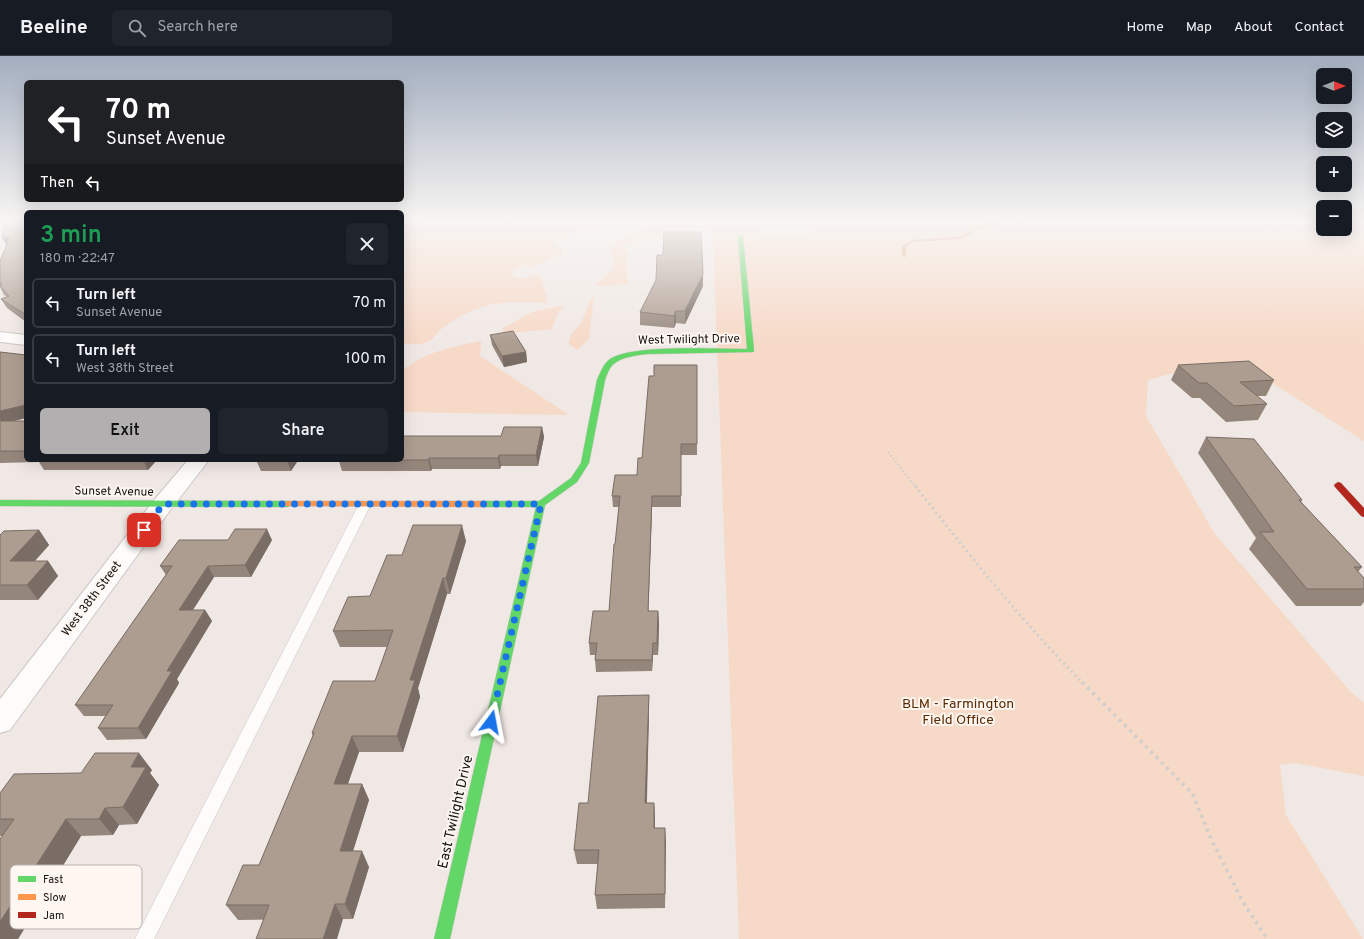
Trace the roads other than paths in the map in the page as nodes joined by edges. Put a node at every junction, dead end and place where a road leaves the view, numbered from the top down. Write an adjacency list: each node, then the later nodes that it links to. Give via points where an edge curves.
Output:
1 (742, 262): 9 (street, West Twilight Drive, via 751,351 632,353 607,364 601,380 585,463 574,480)
2 (0, 337): 3 (street)
3 (24, 340)
4 (197, 462): 7 (street, West 38th Street)
5 (1338, 485): 10 (street)
6 (0, 503): 7 (street, Sunset Avenue)
7 (163, 504): 8 (street, Sunset Avenue); 11 (street, West 38th Street)
8 (365, 504): 9 (street, Sunset Avenue); 12 (lane)
9 (541, 504): 13 (street, East Twilight Drive)
10 (1364, 514)
11 (0, 721)
12 (144, 939)
13 (442, 939)

